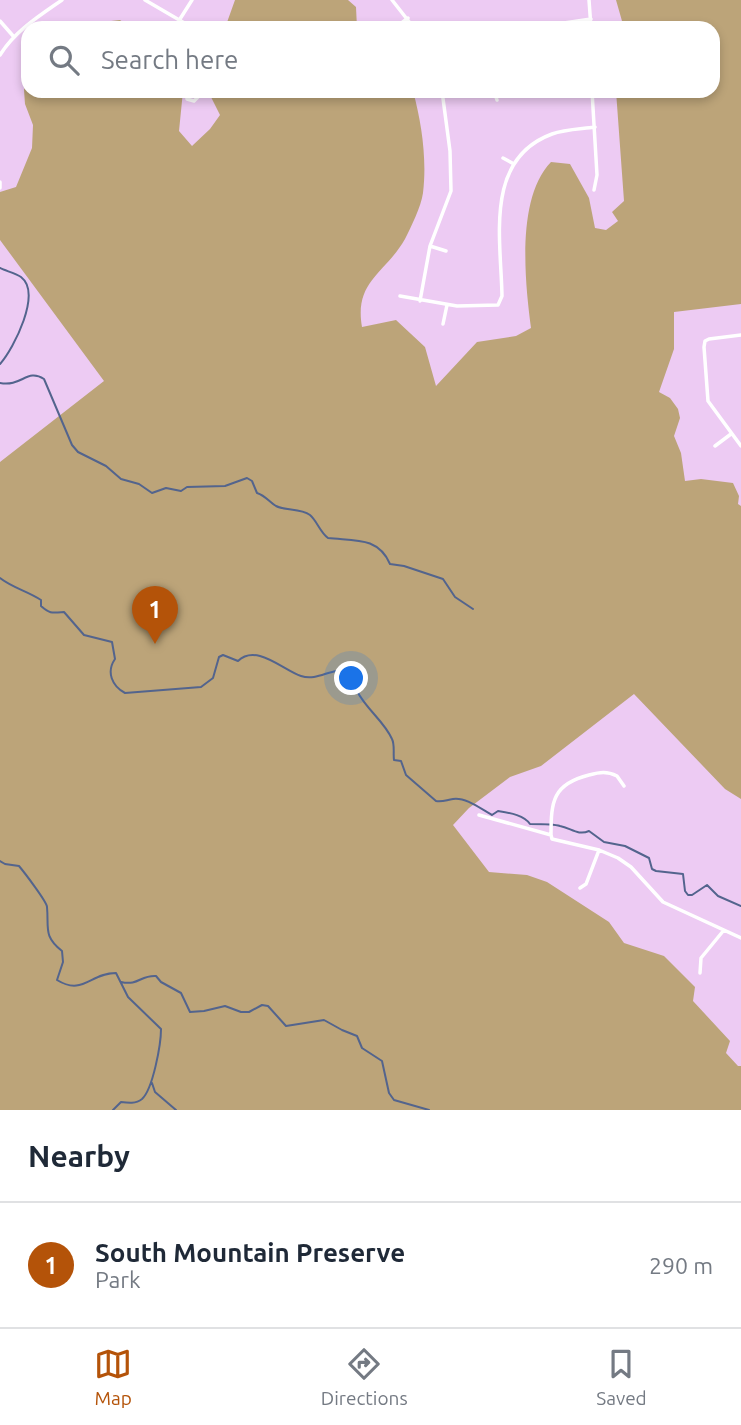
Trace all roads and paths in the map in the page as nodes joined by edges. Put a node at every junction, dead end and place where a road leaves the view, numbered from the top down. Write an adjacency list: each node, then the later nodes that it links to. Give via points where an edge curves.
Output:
1 (62, 0): 10 (street)
2 (145, 0): 7 (street)
3 (192, 0): 7 (street)
4 (392, 0): 6 (street)
5 (589, 0): 8 (street)
6 (408, 18): 12 (street); 13 (street)
7 (180, 19): 11 (street)
8 (591, 19): 14 (street)
9 (0, 21): 16 (street)
10 (32, 21)
11 (183, 21)
12 (404, 21)
13 (410, 21)
14 (577, 21)
15 (21, 31): 16 (street)
16 (14, 37): 17 (street)
17 (0, 55)
18 (443, 98): 26 (street, via 452,180)
19 (593, 98): 20 (street)
20 (595, 127): 22 (street, via 553,133 525,150); 25 (street)
21 (503, 158): 22 (street)
22 (514, 164): 30 (street, via 500,199 502,296 498,304)
23 (0, 182): 24 (street)
24 (0, 188)
25 (594, 190)
26 (430, 246): 27 (street); 29 (street)
27 (446, 251)
28 (400, 296): 29 (street)
29 (420, 301): 30 (street)
30 (447, 305): 31 (street)
31 (443, 324)
32 (741, 335): 33 (street, via 709,339 704,346 708,401)
33 (731, 434): 34 (street); 35 (street)
34 (715, 446)
35 (741, 446)
36 (624, 786): 38 (street, via 617,776 602,772 569,782 551,808)
37 (479, 815): 38 (street)
38 (551, 835): 39 (street, via 552,839)
39 (599, 850): 40 (street, via 586,884); 41 (street, via 631,867 671,908)
40 (580, 888)
41 (724, 930): 42 (street); 43 (street, via 701,958)
42 (741, 938)
43 (701, 972)

